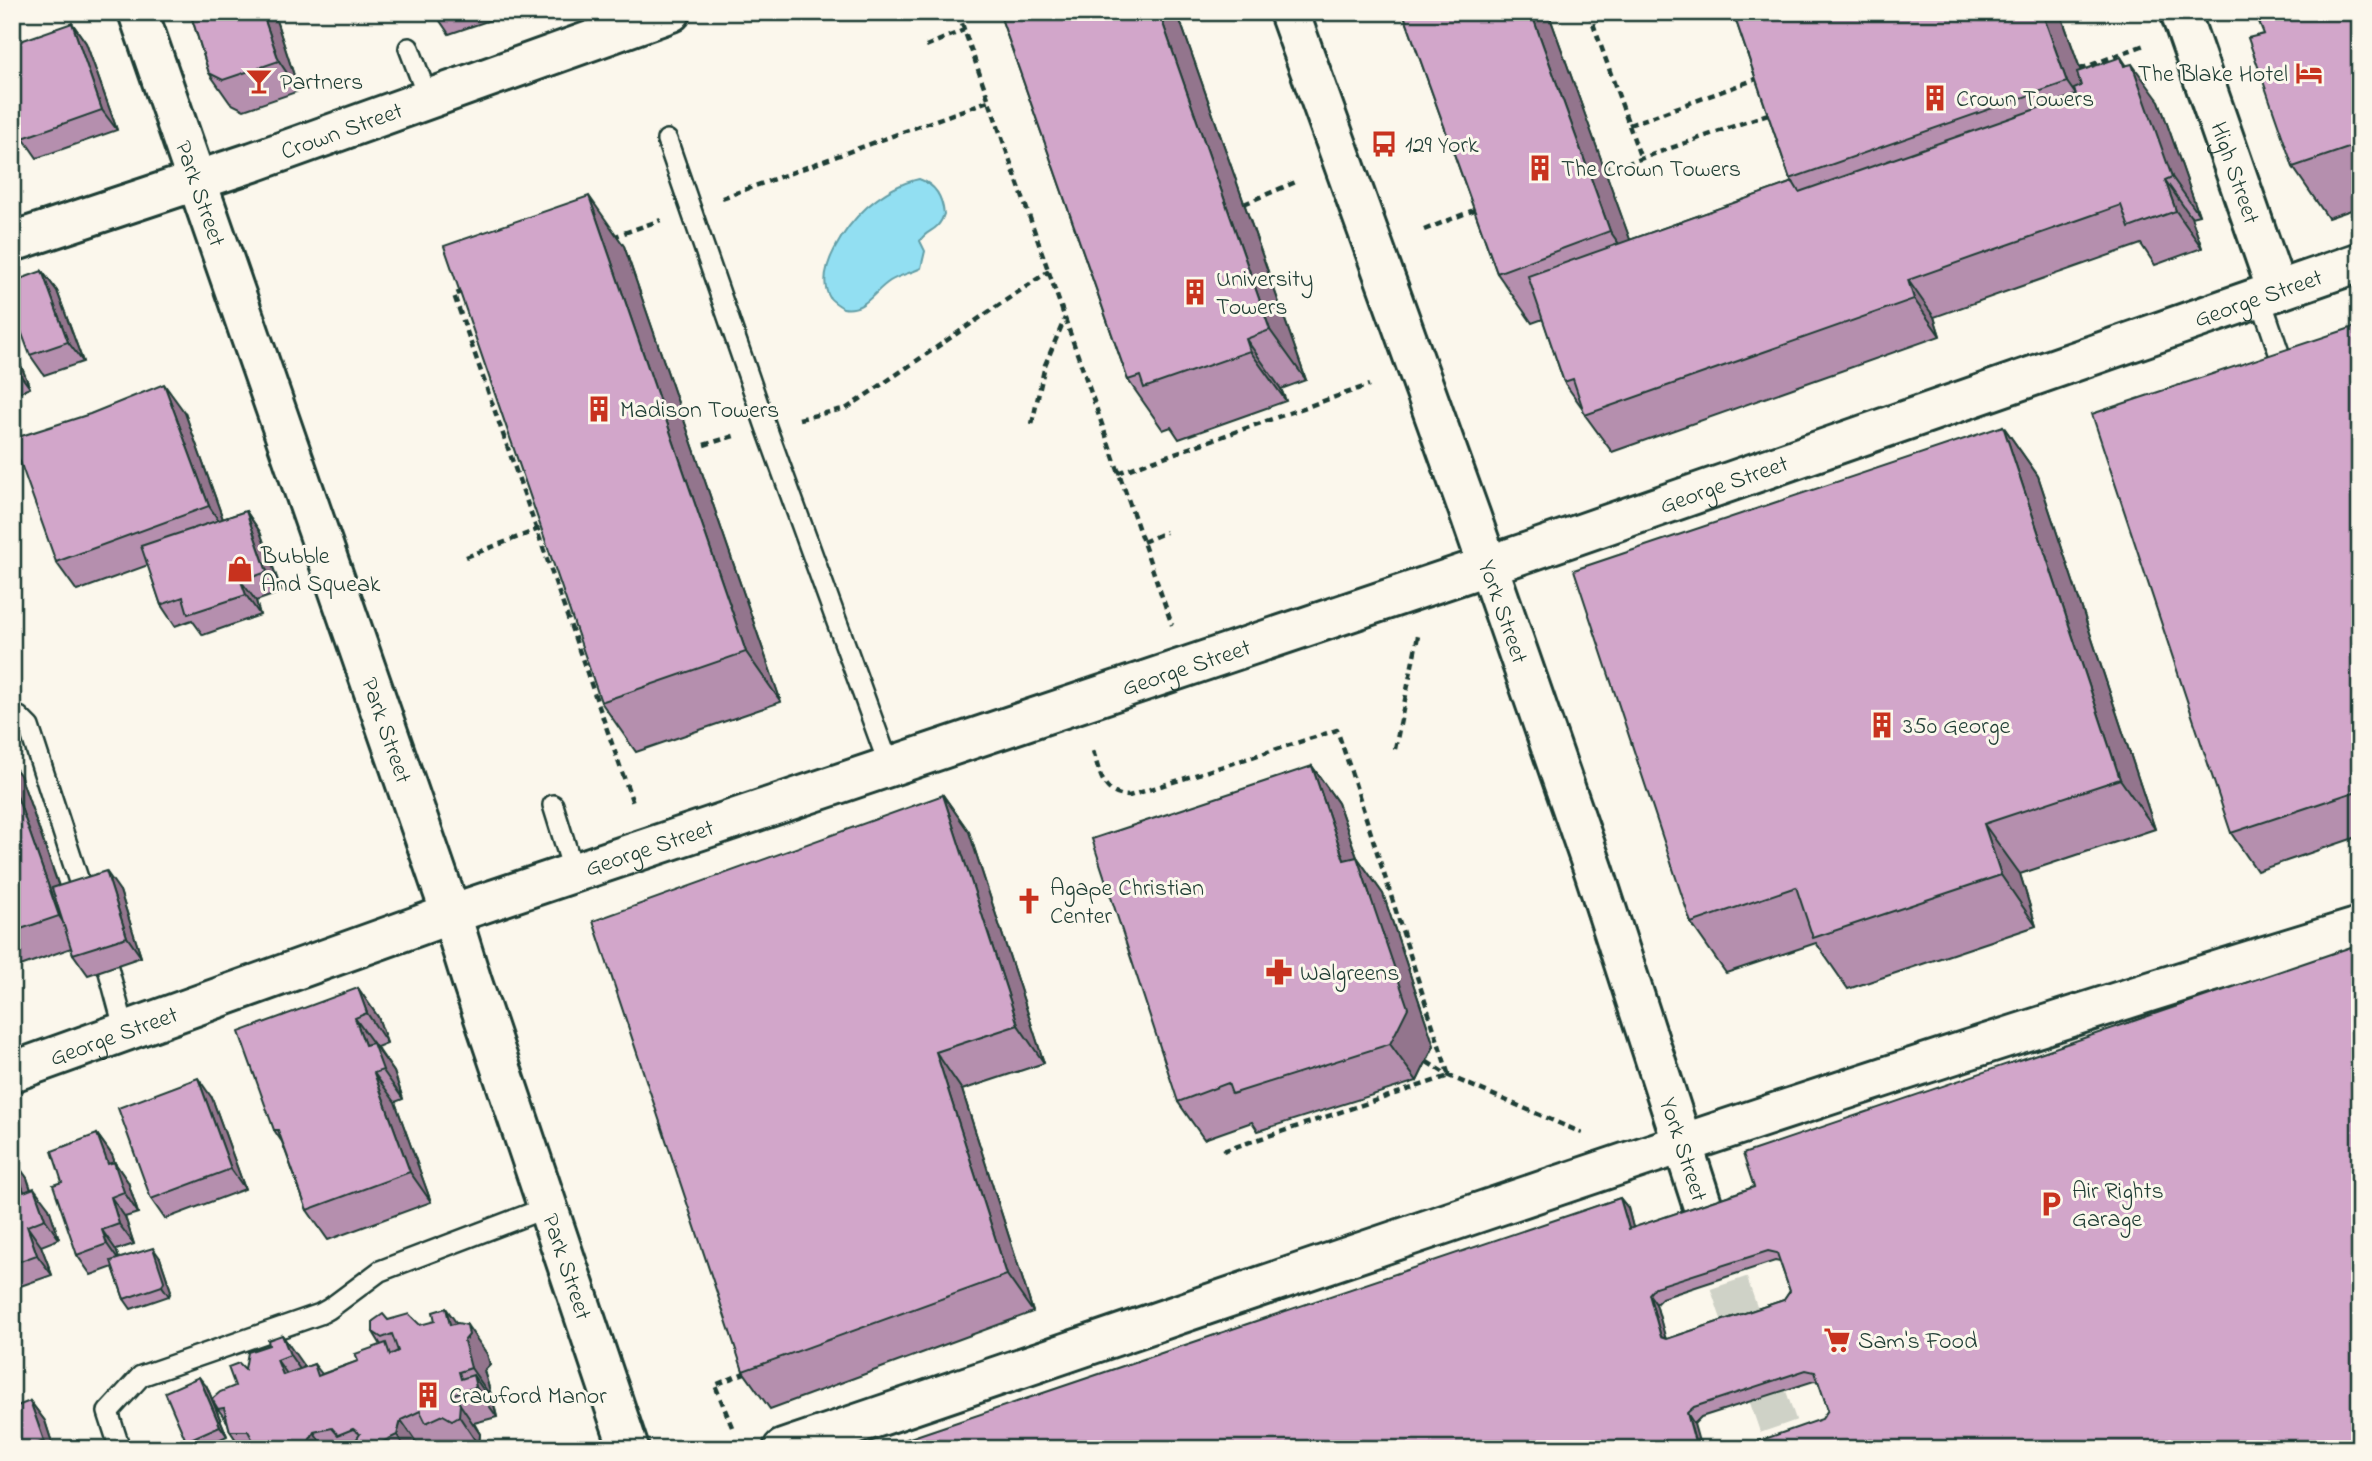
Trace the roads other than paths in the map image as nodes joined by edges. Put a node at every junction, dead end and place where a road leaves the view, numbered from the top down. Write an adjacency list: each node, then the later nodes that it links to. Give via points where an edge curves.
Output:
1 (138, 12): 8 (main road, Park Street)
2 (671, 12): 6 (main road, Crown Street)
3 (1289, 12): 13 (main road, York Street)
4 (2180, 12): 11 (main road, High Street)
5 (410, 48): 6 (lane)
6 (428, 98): 8 (main road, Crown Street)
7 (667, 140): 15 (lane)
8 (197, 179): 9 (main road, Crown Street); 19 (main road, Park Street)
9 (12, 242)
10 (2360, 262): 11 (main road, George Street)
11 (2269, 294): 12 (lane); 13 (main road, George Street)
12 (2293, 394)
13 (1488, 565): 15 (main road, George Street); 26 (main road, York Street)
14 (12, 714): 18 (lane, via 29,727)
15 (890, 768): 17 (main road, George Street)
16 (553, 805): 17 (lane)
17 (574, 873): 19 (main road, George Street)
18 (86, 902)
19 (452, 914): 24 (main road, George Street); 27 (main road, Park Street)
20 (2360, 927): 22 (main road)
21 (108, 968): 24 (lane)
22 (2157, 989): 23 (lane); 26 (main road, via 2022,1042)
23 (2122, 1023)
24 (125, 1031): 25 (main road, George Street)
25 (12, 1072)
26 (1682, 1144): 28 (main road, York Street); 31 (main road)
27 (548, 1207): 29 (lane, via 380,1270 320,1314 141,1376 108,1412); 30 (main road, Park Street)
28 (1706, 1216)
29 (120, 1449)
30 (629, 1449)
31 (783, 1449)

